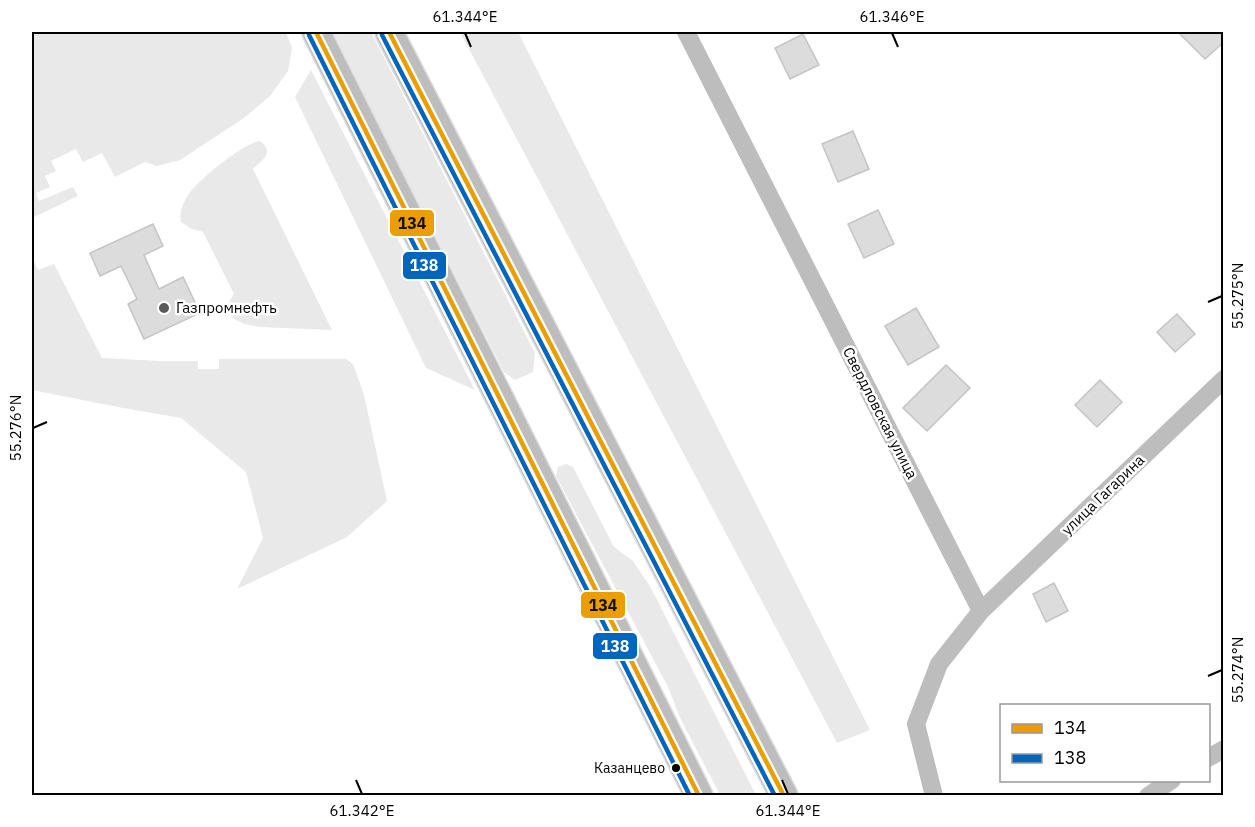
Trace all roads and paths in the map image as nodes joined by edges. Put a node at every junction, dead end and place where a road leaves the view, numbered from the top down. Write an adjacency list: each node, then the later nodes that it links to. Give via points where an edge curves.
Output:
1 (316, 32): 9 (main road)
2 (389, 32): 10 (main road)
3 (686, 32): 5 (street, Свердловская улица)
4 (1224, 379): 5 (street, улица Гагарина)
5 (981, 611): 11 (street, via 939,664 916,724)
6 (1224, 749): 7 (street)
7 (1210, 757)
8 (1169, 782): 12 (street)
9 (699, 795)
10 (784, 795)
11 (934, 795)
12 (1148, 795)

